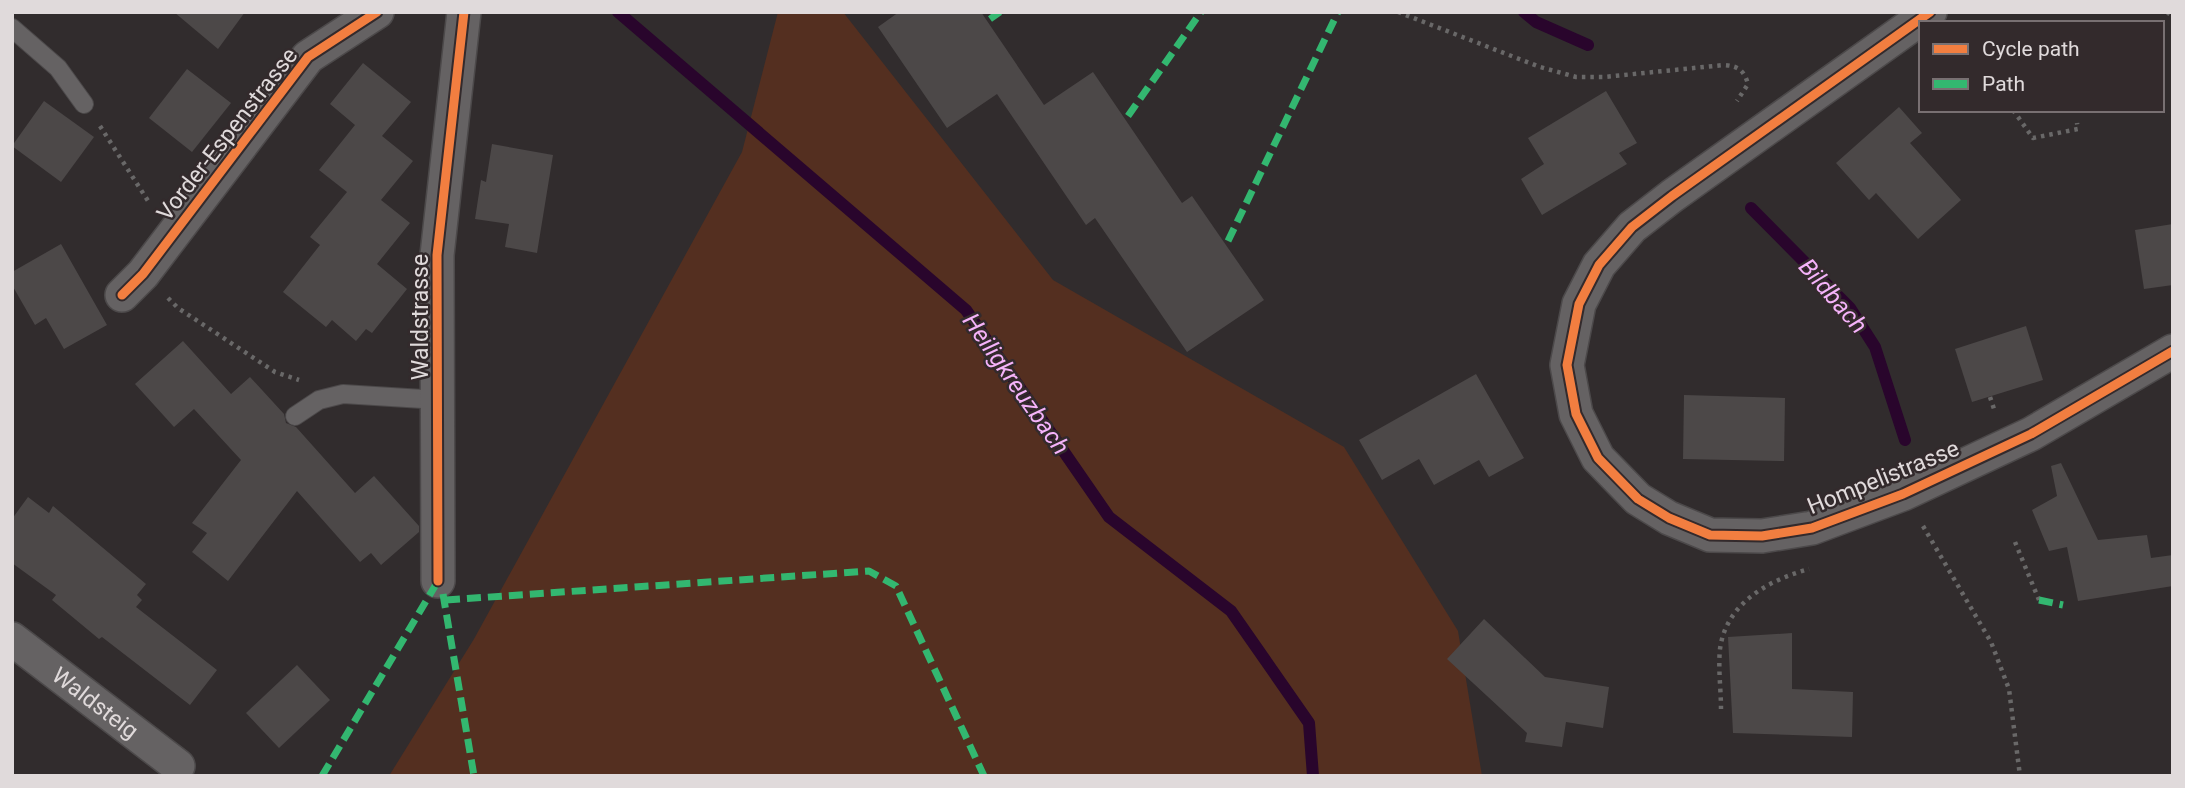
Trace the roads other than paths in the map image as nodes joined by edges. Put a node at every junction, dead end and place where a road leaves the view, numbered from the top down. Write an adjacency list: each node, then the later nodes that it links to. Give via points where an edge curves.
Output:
1 (377, 12): 6 (street, Vorder-Espenstrasse, via 308,57)
2 (464, 12): 8 (street, Waldstrasse, via 438,255)
3 (1930, 12): 7 (street, Hompelistrasse, via 1662,204 1632,228 1599,265 1579,304 1567,365 1576,414 1598,458 1638,499 1710,535 1762,536 1812,528 1903,494 2031,434)
4 (12, 28): 5 (lane, via 58,68)
5 (84, 104)
6 (133, 284)
7 (2173, 351)
8 (439, 400): 9 (lane, via 343,394 319,400); 10 (street, Waldstrasse)
9 (295, 416)
10 (438, 581)
11 (12, 639): 12 (street, Waldsteig)
12 (178, 766)

